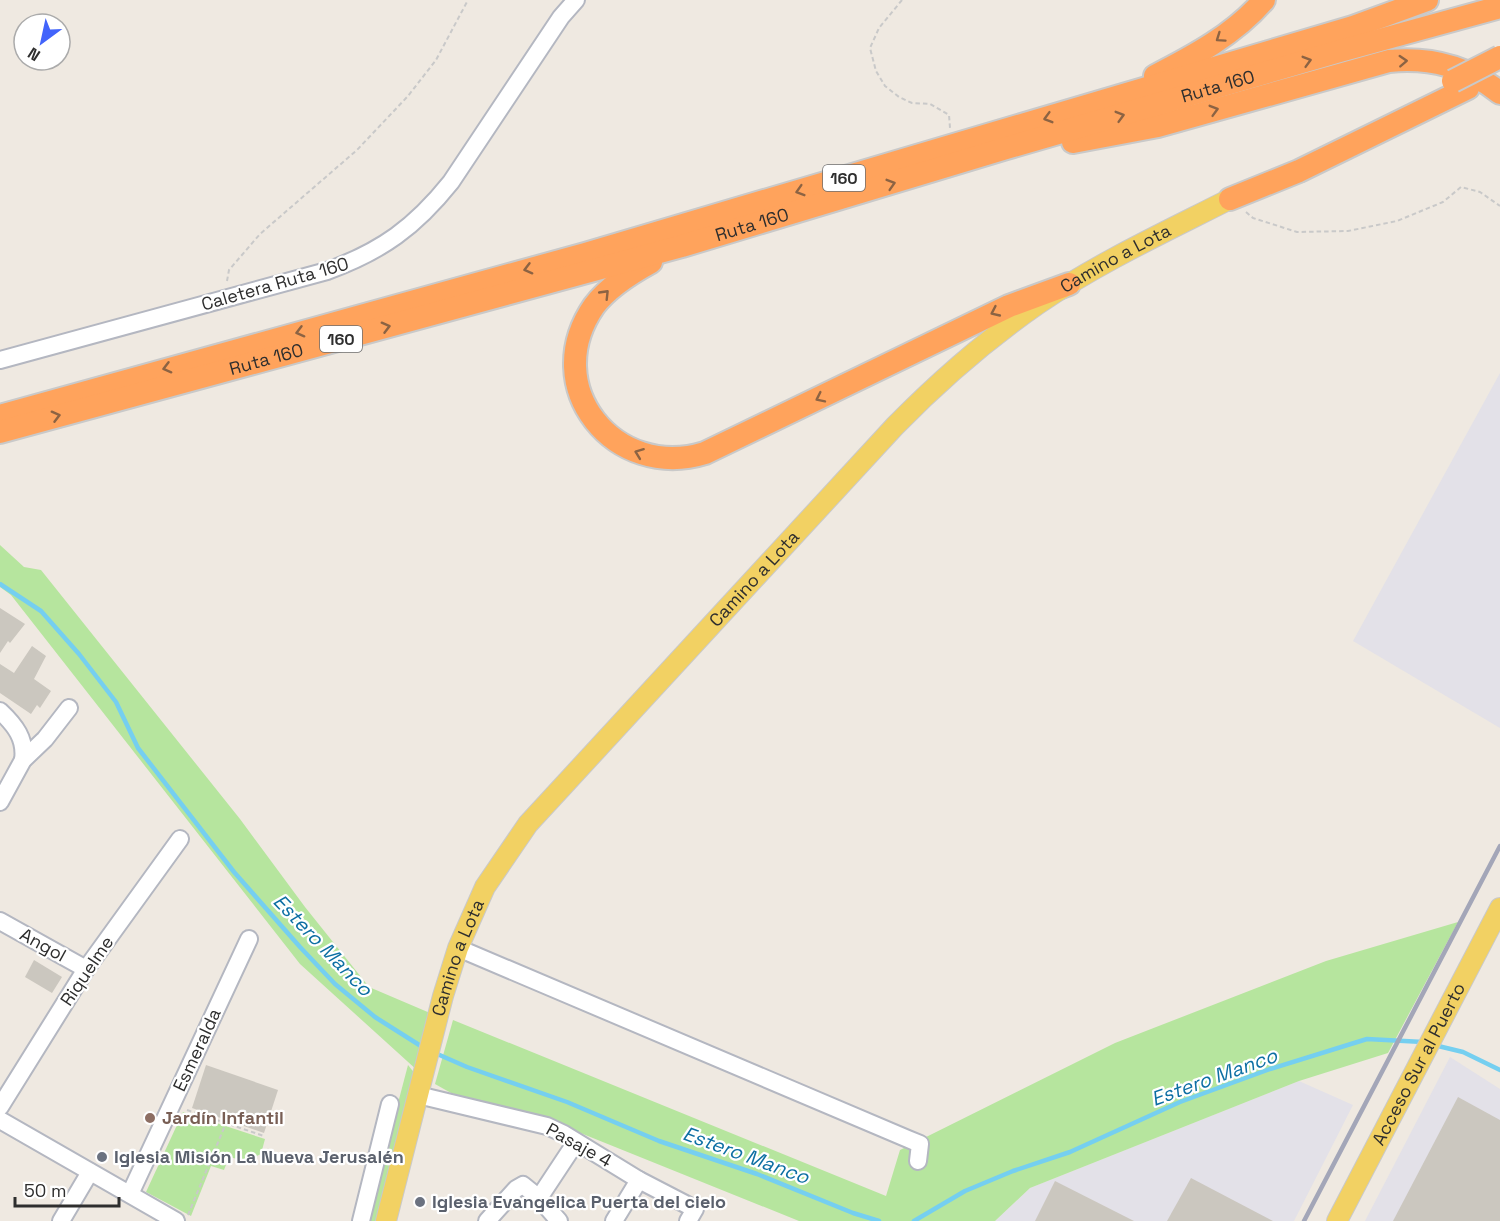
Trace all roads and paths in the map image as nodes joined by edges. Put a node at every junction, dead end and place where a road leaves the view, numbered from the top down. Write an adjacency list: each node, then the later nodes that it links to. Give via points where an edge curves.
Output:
1 (468, 0): 18 (path, via 436,60 408,96 357,150 260,234 229,270 227,285)
2 (576, 0): 18 (street, Caletera Ruta 160, via 451,182 411,225 360,259)
3 (902, 0): 12 (path, via 879,28 870,48 876,71 885,86 899,97 912,104 930,104 949,115)
4 (1264, 0): 11 (highway, one-way to 11, via 1214,43)
5 (1427, 0): 11 (highway, Ruta 160 / 160, via 1362,24)
6 (1495, 6): 13 (highway, Ruta 160 / 160, one-way to 6)
7 (1500, 57): 9 (highway, bridge)
8 (1500, 72): 9 (highway)
9 (1461, 84): 14 (highway, via 1289,164)
10 (1500, 93): 13 (highway, one-way to 10, via 1158,126 1389,61 1421,60 1452,66)
11 (1104, 101): 12 (highway, Ruta 160 / 160, one-way to 12)
12 (952, 146): 20 (highway, Ruta 160 / 160, one-way to 20, via 585,254)
13 (1003, 150): 16 (highway, Ruta 160 / 160, one-way to 13)
14 (1230, 199): 15 (path, via 1253,218 1297,232 1348,231 1397,221 1443,202 1461,187 1480,192); 17 (main road, Camino a Lota)
15 (1500, 206)
16 (682, 246): 17 (highway, one-way to 16, via 1009,306 705,453 682,459 658,458 624,447 592,418 580,396 575,362 583,327 603,296 631,274); 21 (highway, Ruta 160 / 160, one-way to 16)
17 (1069, 284): 30 (main road, Camino a Lota, via 979,347 922,398 549,799 490,880)
18 (231, 298): 19 (street, Caletera Ruta 160)
19 (3, 359)
20 (0, 416)
21 (0, 432)
22 (69, 708): 24 (street)
23 (0, 711): 24 (street, via 18,732)
24 (24, 760): 25 (street)
25 (0, 802)
26 (180, 839): 31 (street, Riquelme)
27 (1498, 913): 54 (main road, Acceso Sur al Puerto)
28 (0, 921): 31 (street, Angol)
29 (249, 939): 33 (street, Esmeralda)
30 (458, 948): 32 (main road, Camino a Lota); 40 (street, via 908,1138 920,1144)
31 (86, 969): 35 (street, Riquelme)
32 (420, 1088): 39 (street, Pasaje 4, via 547,1126); 46 (main road, Camino a Lota)
33 (172, 1104): 37 (path); 43 (street, Esmeralda)
34 (390, 1104): 50 (street)
35 (0, 1107)
36 (0, 1120): 41 (street)
37 (226, 1123): 38 (path); 49 (path)
38 (264, 1136)
39 (576, 1142): 42 (street, Pasaje 4); 44 (street)
40 (918, 1161)
41 (90, 1172): 43 (street); 47 (street)
42 (639, 1180): 45 (street, Pasaje 4); 53 (street)
43 (130, 1194): 48 (street)
44 (539, 1198): 51 (street, via 526,1186 519,1186); 52 (street)
45 (692, 1215)
46 (389, 1220)
47 (61, 1221)
48 (176, 1221)
49 (186, 1221)
50 (361, 1221)
51 (487, 1221)
52 (559, 1221)
53 (614, 1221)
54 (1337, 1221)

